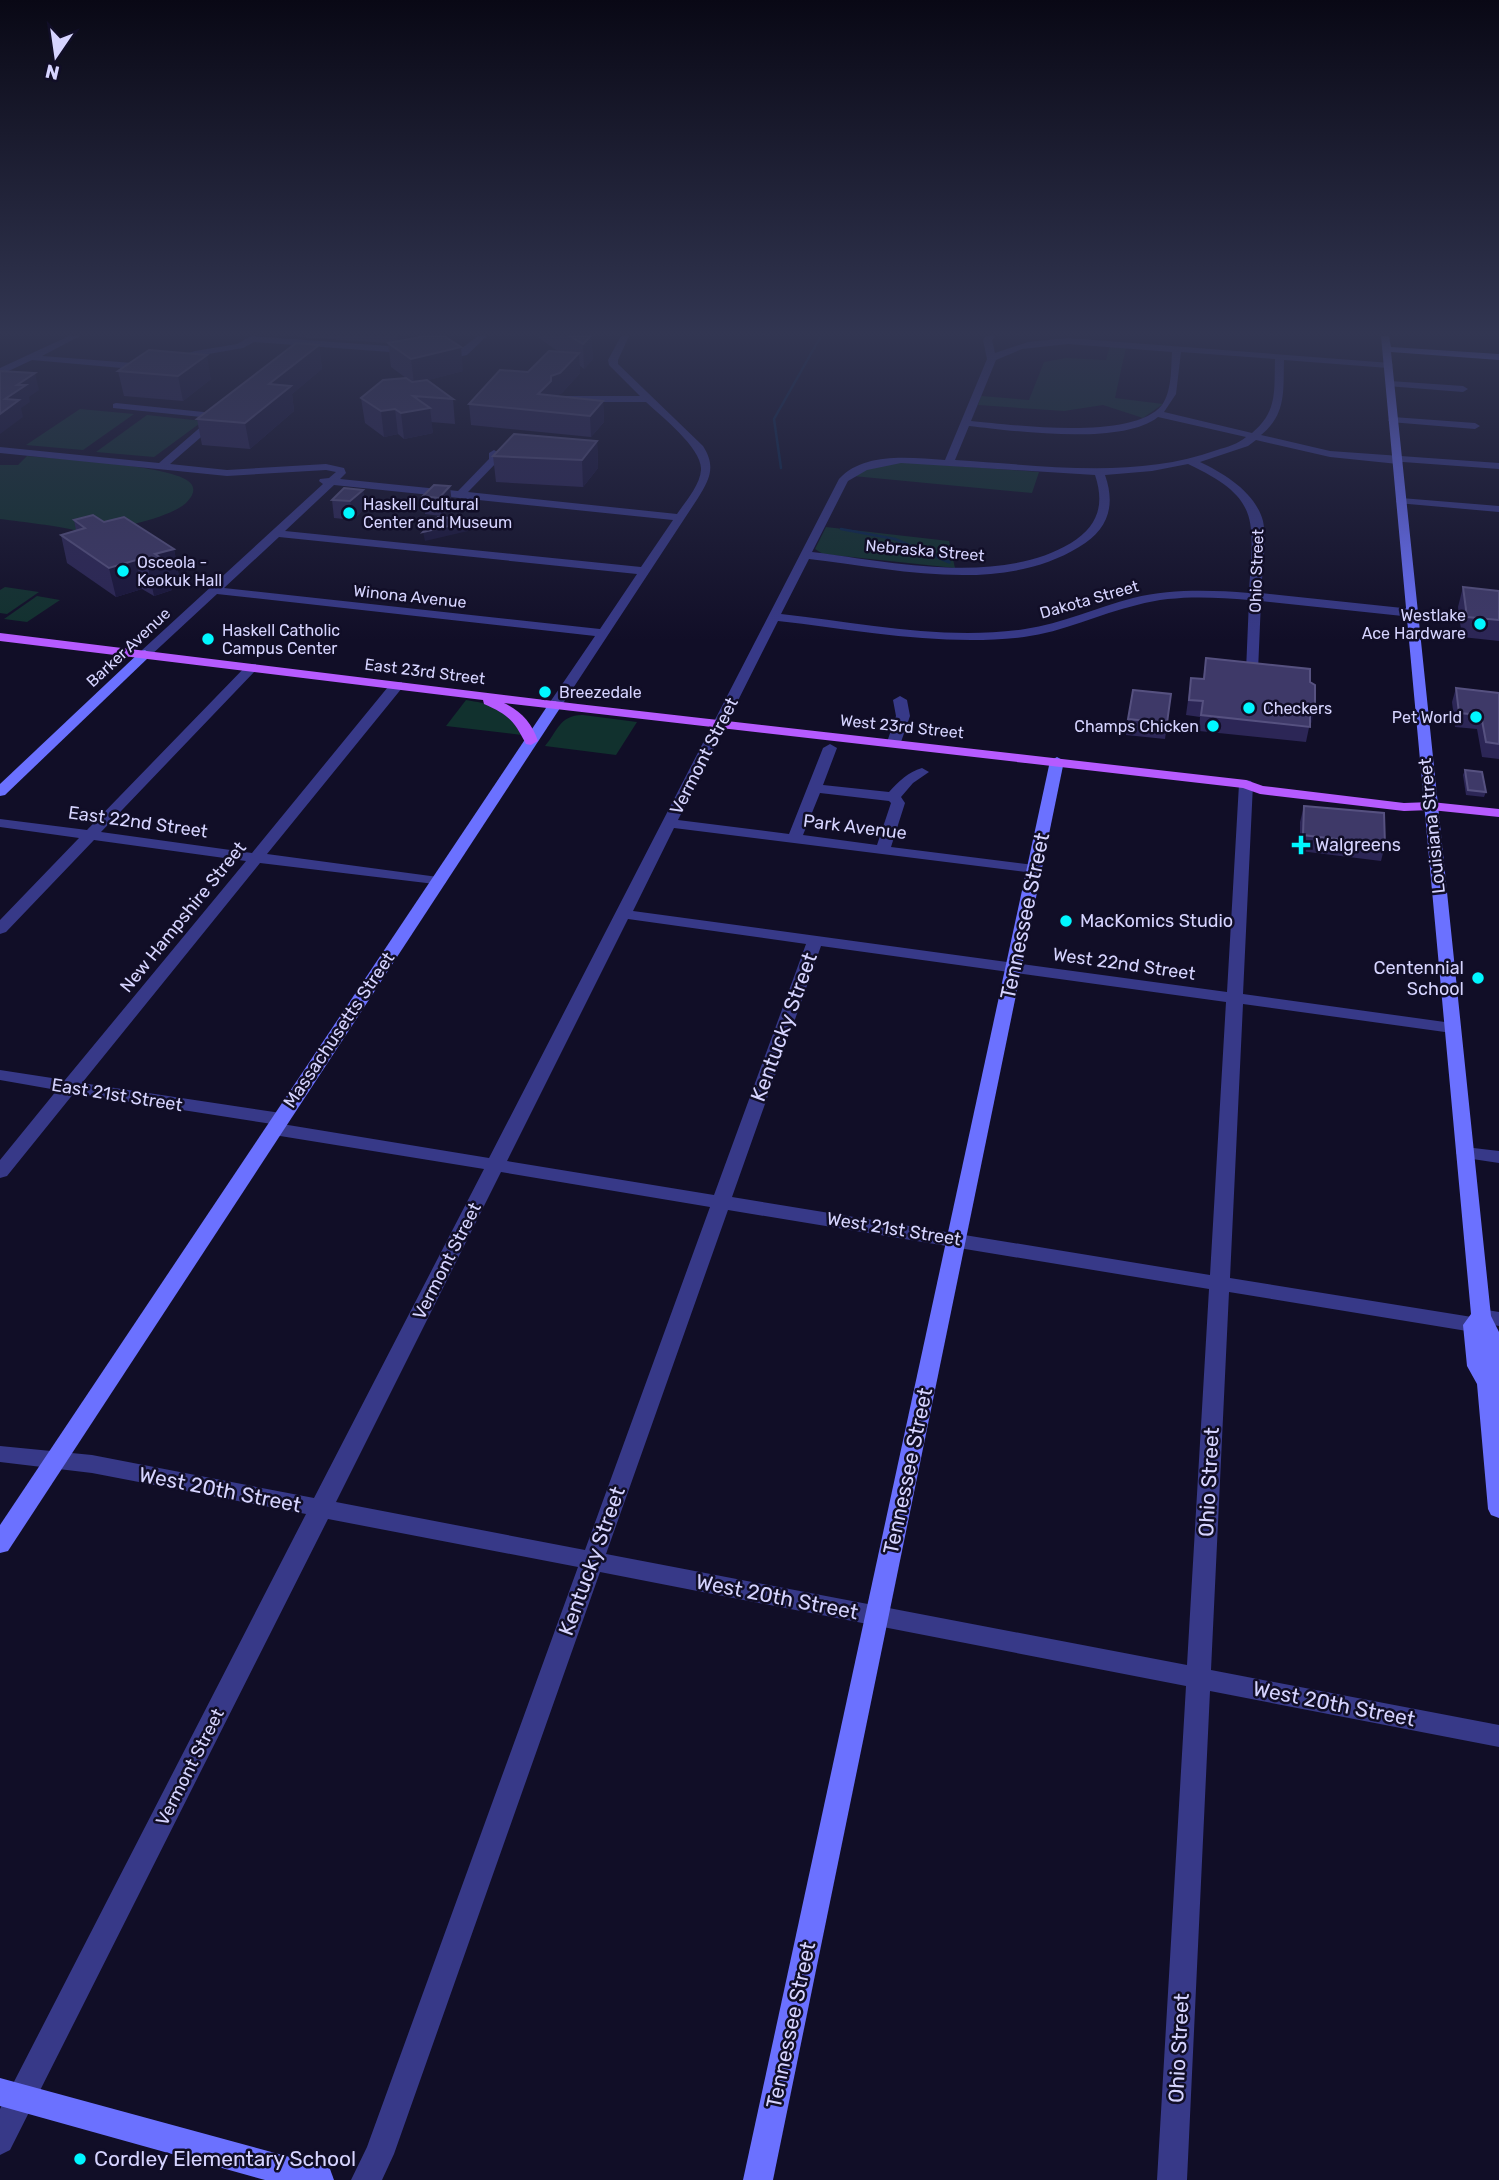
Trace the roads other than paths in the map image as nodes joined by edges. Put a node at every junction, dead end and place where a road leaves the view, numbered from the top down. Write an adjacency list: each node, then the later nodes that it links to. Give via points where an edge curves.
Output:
1 (193, 438): 12 (street)
2 (686, 438): 20 (street, Massachusetts Street, via 707,460 706,477)
3 (959, 438): 11 (street)
4 (1255, 438): 10 (street, Vermont Street)
5 (1259, 438): 9 (street, via 1330,454)
6 (1395, 438): 9 (main road, Louisiana Street)
7 (0, 450): 12 (street)
8 (494, 453): 17 (street, via 494,460)
9 (1397, 460): 13 (street); 18 (main road, Louisiana Street)
10 (1191, 462): 15 (street, Vermont Street); 25 (street, Ohio Street, via 1231,485 1255,513 1259,532)
11 (949, 463): 15 (street, Vermont Street); 22 (street, Vermont Street, via 891,461 854,471 845,479)
12 (163, 465): 14 (street, via 227,473)
13 (1499, 466)
14 (268, 472): 16 (street, via 304,474); 16 (street, Barker Avenue, via 340,470)
15 (1099, 472): 22 (street, Nebraska Street, via 1107,501 1096,528 1069,549 1032,565 970,571)
16 (331, 482): 17 (street); 21 (street, Barker Avenue)
17 (459, 496): 20 (street)
18 (1401, 501): 19 (street); 26 (main road, Louisiana Street)
19 (1499, 509)
20 (680, 517): 23 (street, Massachusetts Street)
21 (276, 533): 23 (street); 24 (street, Barker Avenue)
22 (806, 555): 27 (street, Vermont Street)
23 (644, 571): 28 (street, Massachusetts Street)
24 (214, 590): 28 (street, Winona Avenue); 30 (street, Barker Avenue)
25 (1256, 598): 26 (street, Dakota Street); 27 (street, Dakota Street, via 1154,597 1039,631 984,635); 32 (street, Ohio Street)
26 (1412, 613): 47 (main road, Louisiana Street)
27 (775, 617): 37 (street, Vermont Street)
28 (603, 633): 36 (street, Massachusetts Street)
29 (0, 637): 30 (main road, East 23rd Street)
30 (145, 654): 31 (main road, East 23rd Street); 45 (main road, Barker Avenue)
31 (252, 667): 33 (main road, East 23rd Street); 51 (street)
32 (1252, 671)
33 (397, 685): 34 (main road, East 23rd Street); 54 (street, New Hampshire Street)
34 (466, 694): 36 (main road, East 23rd Street); 38 (main road, via 517,716)
35 (900, 700): 39 (street, via 903,716)
36 (555, 705): 37 (main road, West 23rd Street); 38 (main road, Massachusetts Street)
37 (720, 724): 39 (main road, West 23rd Street); 50 (street, Vermont Street)
38 (531, 741): 56 (main road, Massachusetts Street)
39 (894, 742): 41 (main road, West 23rd Street)
40 (830, 748): 44 (street)
41 (1057, 761): 43 (main road, West 23rd Street); 55 (main road, Tennessee Street)
42 (922, 772): 46 (street)
43 (1246, 784): 47 (main road, West 23rd Street, via 1260,790 1404,807); 61 (street, Ohio Street)
44 (815, 788): 46 (street); 52 (street)
45 (0, 792)
46 (893, 797): 53 (street, via 898,807)
47 (1431, 806): 48 (main road, West 23rd Street); 62 (main road, Louisiana Street)
48 (1499, 813)
49 (0, 822): 51 (street, East 22nd Street)
50 (671, 823): 52 (street, Park Avenue); 57 (street, Vermont Street)
51 (90, 835): 54 (street, East 22nd Street); 58 (street)
52 (795, 838): 53 (street, Park Avenue)
53 (883, 850): 55 (street, Park Avenue)
54 (257, 857): 56 (street, East 22nd Street); 64 (street, New Hampshire Street)
55 (1034, 869): 60 (main road, Tennessee Street)
56 (438, 882): 65 (main road, Massachusetts Street)
57 (623, 914): 59 (street, West 22nd Street); 70 (street, Vermont Street)
58 (0, 929)
59 (815, 940): 60 (street, West 22nd Street); 72 (street, Kentucky Street)
60 (1014, 968): 61 (street, West 22nd Street); 73 (main road, Tennessee Street)
61 (1234, 999): 62 (street, West 22nd Street); 74 (street, Ohio Street)
62 (1452, 1028): 68 (main road, Louisiana Street)
63 (0, 1075): 64 (street, East 21st Street)
64 (70, 1086): 66 (street, East 21st Street, via 235,1114); 71 (street, New Hampshire Street)
65 (291, 1103): 66 (main road, Massachusetts Street); 67 (street, via 298,1124)
66 (273, 1130): 67 (street, West 21st Street); 77 (main road, Massachusetts Street)
67 (316, 1133): 70 (street, West 21st Street)
68 (1465, 1153): 69 (street); 75 (main road, Louisiana Street)
69 (1499, 1157)
70 (497, 1163): 72 (street, West 21st Street); 79 (street, Vermont Street)
71 (0, 1172)
72 (721, 1200): 73 (street, West 21st Street); 81 (street, Kentucky Street)
73 (956, 1240): 74 (street, West 21st Street); 82 (main road, Tennessee Street)
74 (1219, 1283): 75 (street, West 21st Street); 83 (street, Ohio Street)
75 (1484, 1320): 78 (main road, Louisiana Street, via 1478,1366 1487,1384)
76 (0, 1454): 77 (street, West 20th Street)
77 (54, 1461): 79 (street, West 20th Street, via 92,1464); 80 (main road, Massachusetts Street)
78 (1499, 1509)
79 (321, 1510): 81 (street, West 20th Street); 85 (street, Vermont Street)
80 (0, 1544)
81 (592, 1561): 82 (street, West 20th Street); 88 (street, Kentucky Street)
82 (877, 1617): 83 (street, West 20th Street); 89 (main road, Tennessee Street)
83 (1198, 1678): 84 (street, West 20th Street); 90 (street, Ohio Street)
84 (1499, 1736)
85 (11, 2095): 86 (street, Vermont Street); 87 (main road)
86 (0, 2140)
87 (319, 2180)
88 (366, 2180)
89 (758, 2180)
90 (1172, 2180)

